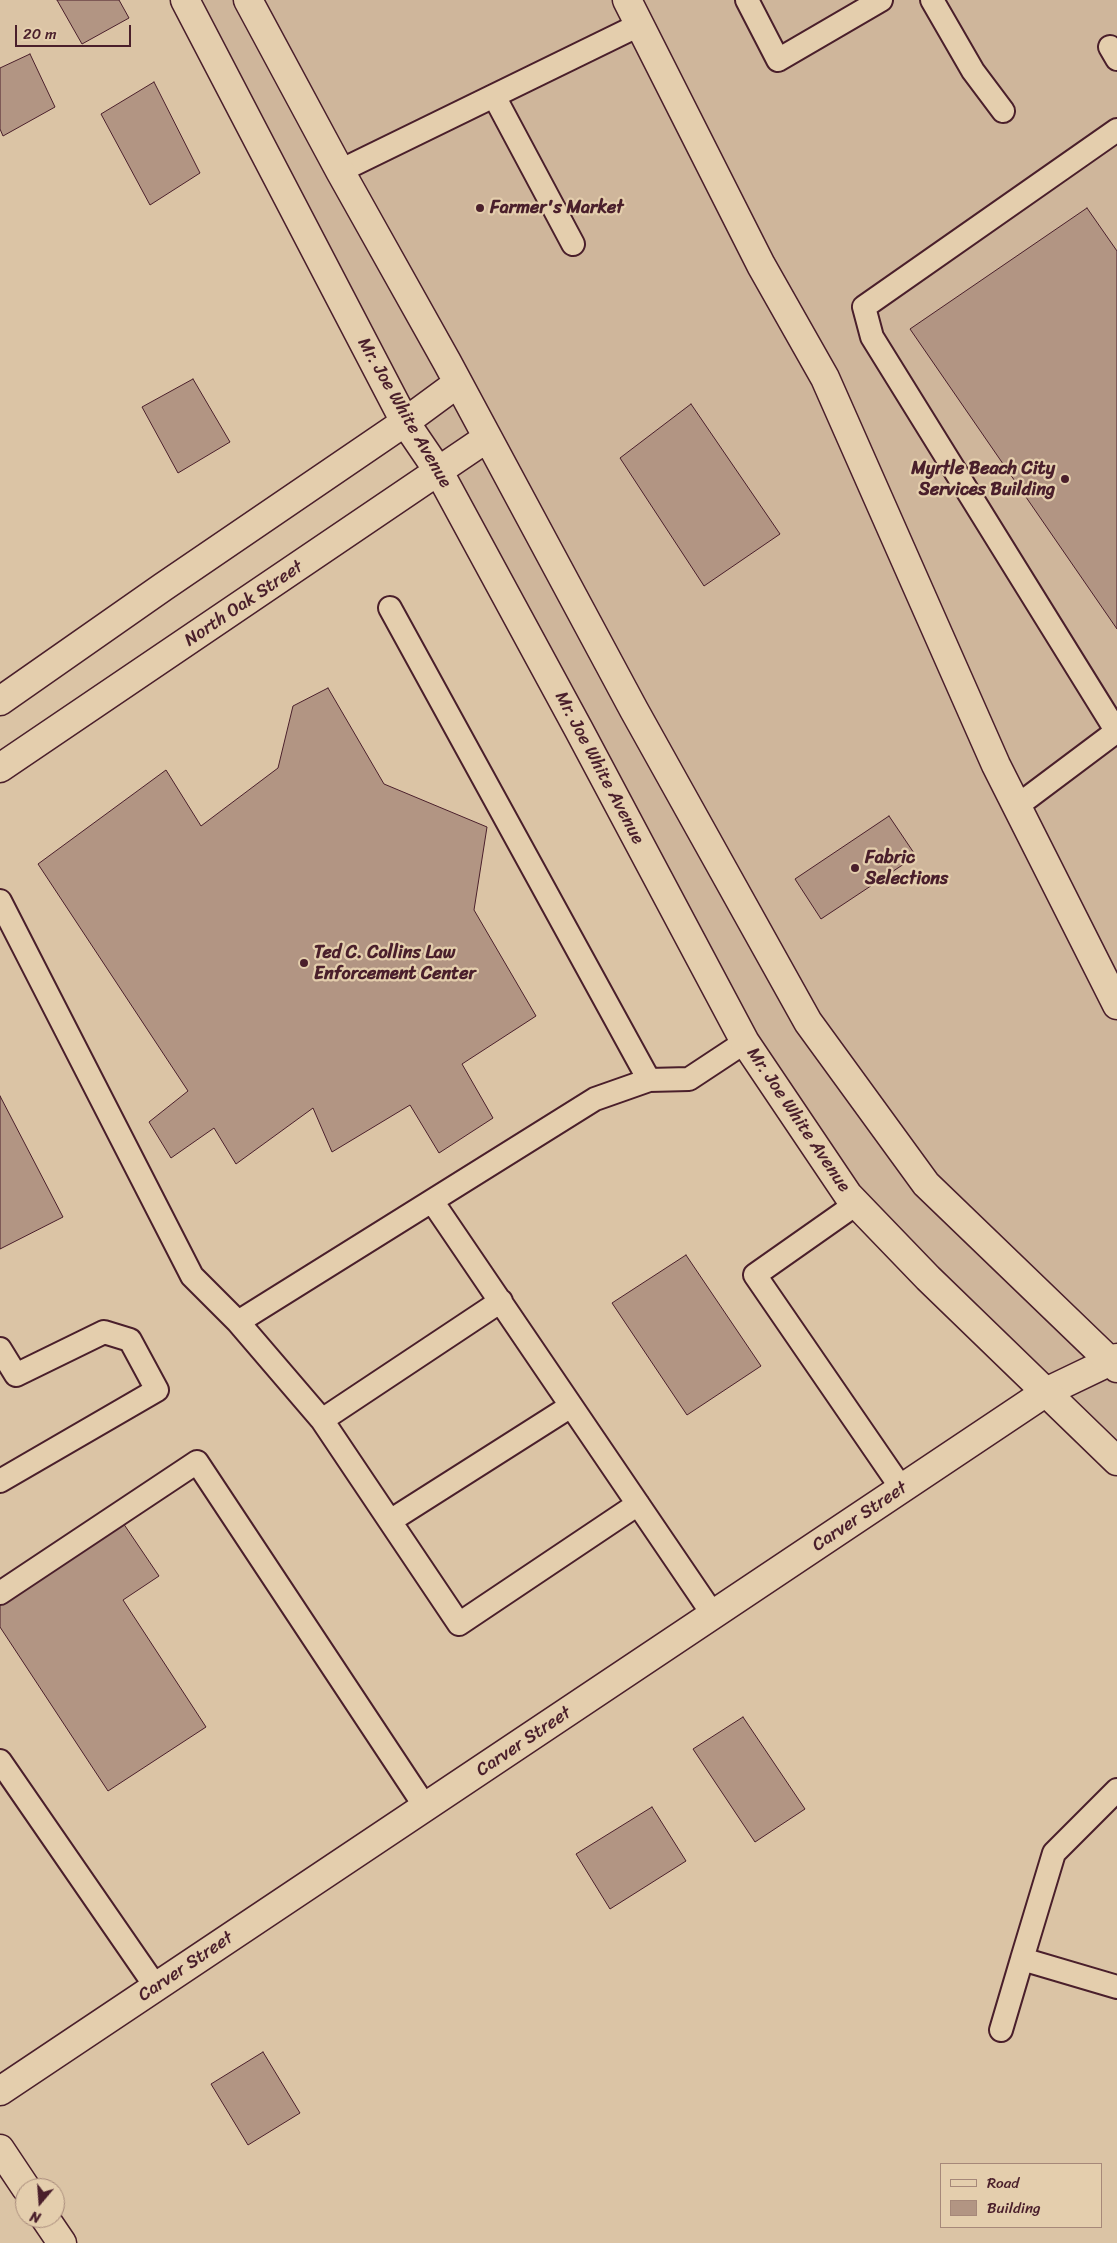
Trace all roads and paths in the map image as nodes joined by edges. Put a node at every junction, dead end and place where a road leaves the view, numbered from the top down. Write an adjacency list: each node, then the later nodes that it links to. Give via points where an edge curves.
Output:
1 (185, 0): 14 (main road, Mr. Joe White Avenue)
2 (248, 0): 11 (main road)
3 (627, 0): 7 (main road)
4 (748, 0): 5 (lane, via 778,60)
5 (881, 0)
6 (932, 0): 9 (lane, via 973,70)
7 (639, 26): 8 (lane); 21 (main road, via 760,265 825,378)
8 (494, 96): 11 (lane); 12 (lane)
9 (1003, 111)
10 (1117, 130): 19 (lane, via 864,307 872,337)
11 (340, 171): 13 (main road)
12 (573, 244)
13 (458, 383): 14 (main road); 15 (main road)
14 (405, 422): 16 (main road, Mr. Joe White Avenue); 18 (main road)
15 (487, 438): 16 (main road, North Oak Street); 31 (main road, via 808,1022 926,1184)
16 (439, 472): 20 (main road, North Oak Street); 24 (main road, Mr. Joe White Avenue)
17 (390, 608): 25 (lane)
18 (0, 701)
19 (1117, 731): 21 (lane)
20 (0, 768)
21 (1017, 806): 23 (main road)
22 (0, 901): 29 (lane, via 192,1276)
23 (1117, 1005)
24 (745, 1042): 25 (lane, via 689,1079); 27 (main road, Mr. Joe White Avenue)
25 (649, 1080): 26 (lane, via 595,1099)
26 (432, 1201): 28 (lane); 29 (lane)
27 (856, 1204): 33 (main road, Mr. Joe White Avenue); 38 (lane, via 755,1275)
28 (501, 1301): 34 (lane); 35 (lane)
29 (238, 1322): 35 (lane)
30 (0, 1349): 32 (lane)
31 (1115, 1362): 33 (main road, Carver Street)
32 (8, 1380): 37 (lane, via 104,1332 130,1340 157,1390)
33 (1046, 1392): 36 (main road, Mr. Joe White Avenue); 38 (main road, Carver Street)
34 (571, 1406): 39 (lane); 40 (lane)
35 (322, 1420): 40 (lane)
36 (1117, 1461)
37 (0, 1481)
38 (902, 1489): 42 (main road, Carver Street)
39 (638, 1504): 40 (lane, via 459,1624); 42 (lane)
40 (390, 1520)
41 (0, 1593): 45 (lane, via 197,1462)
42 (714, 1616): 45 (main road, Carver Street)
43 (0, 1761): 47 (lane)
44 (1117, 1790): 46 (lane, via 1054,1853)
45 (426, 1808): 47 (main road, Carver Street)
46 (1022, 1959): 48 (lane); 49 (lane)
47 (156, 1987): 50 (main road, Carver Street)
48 (1117, 1987)
49 (1001, 2030)
50 (0, 2091)
51 (0, 2149): 52 (main road)
52 (19, 2178)
53 (52, 2228): 54 (main road)
54 (62, 2243)

